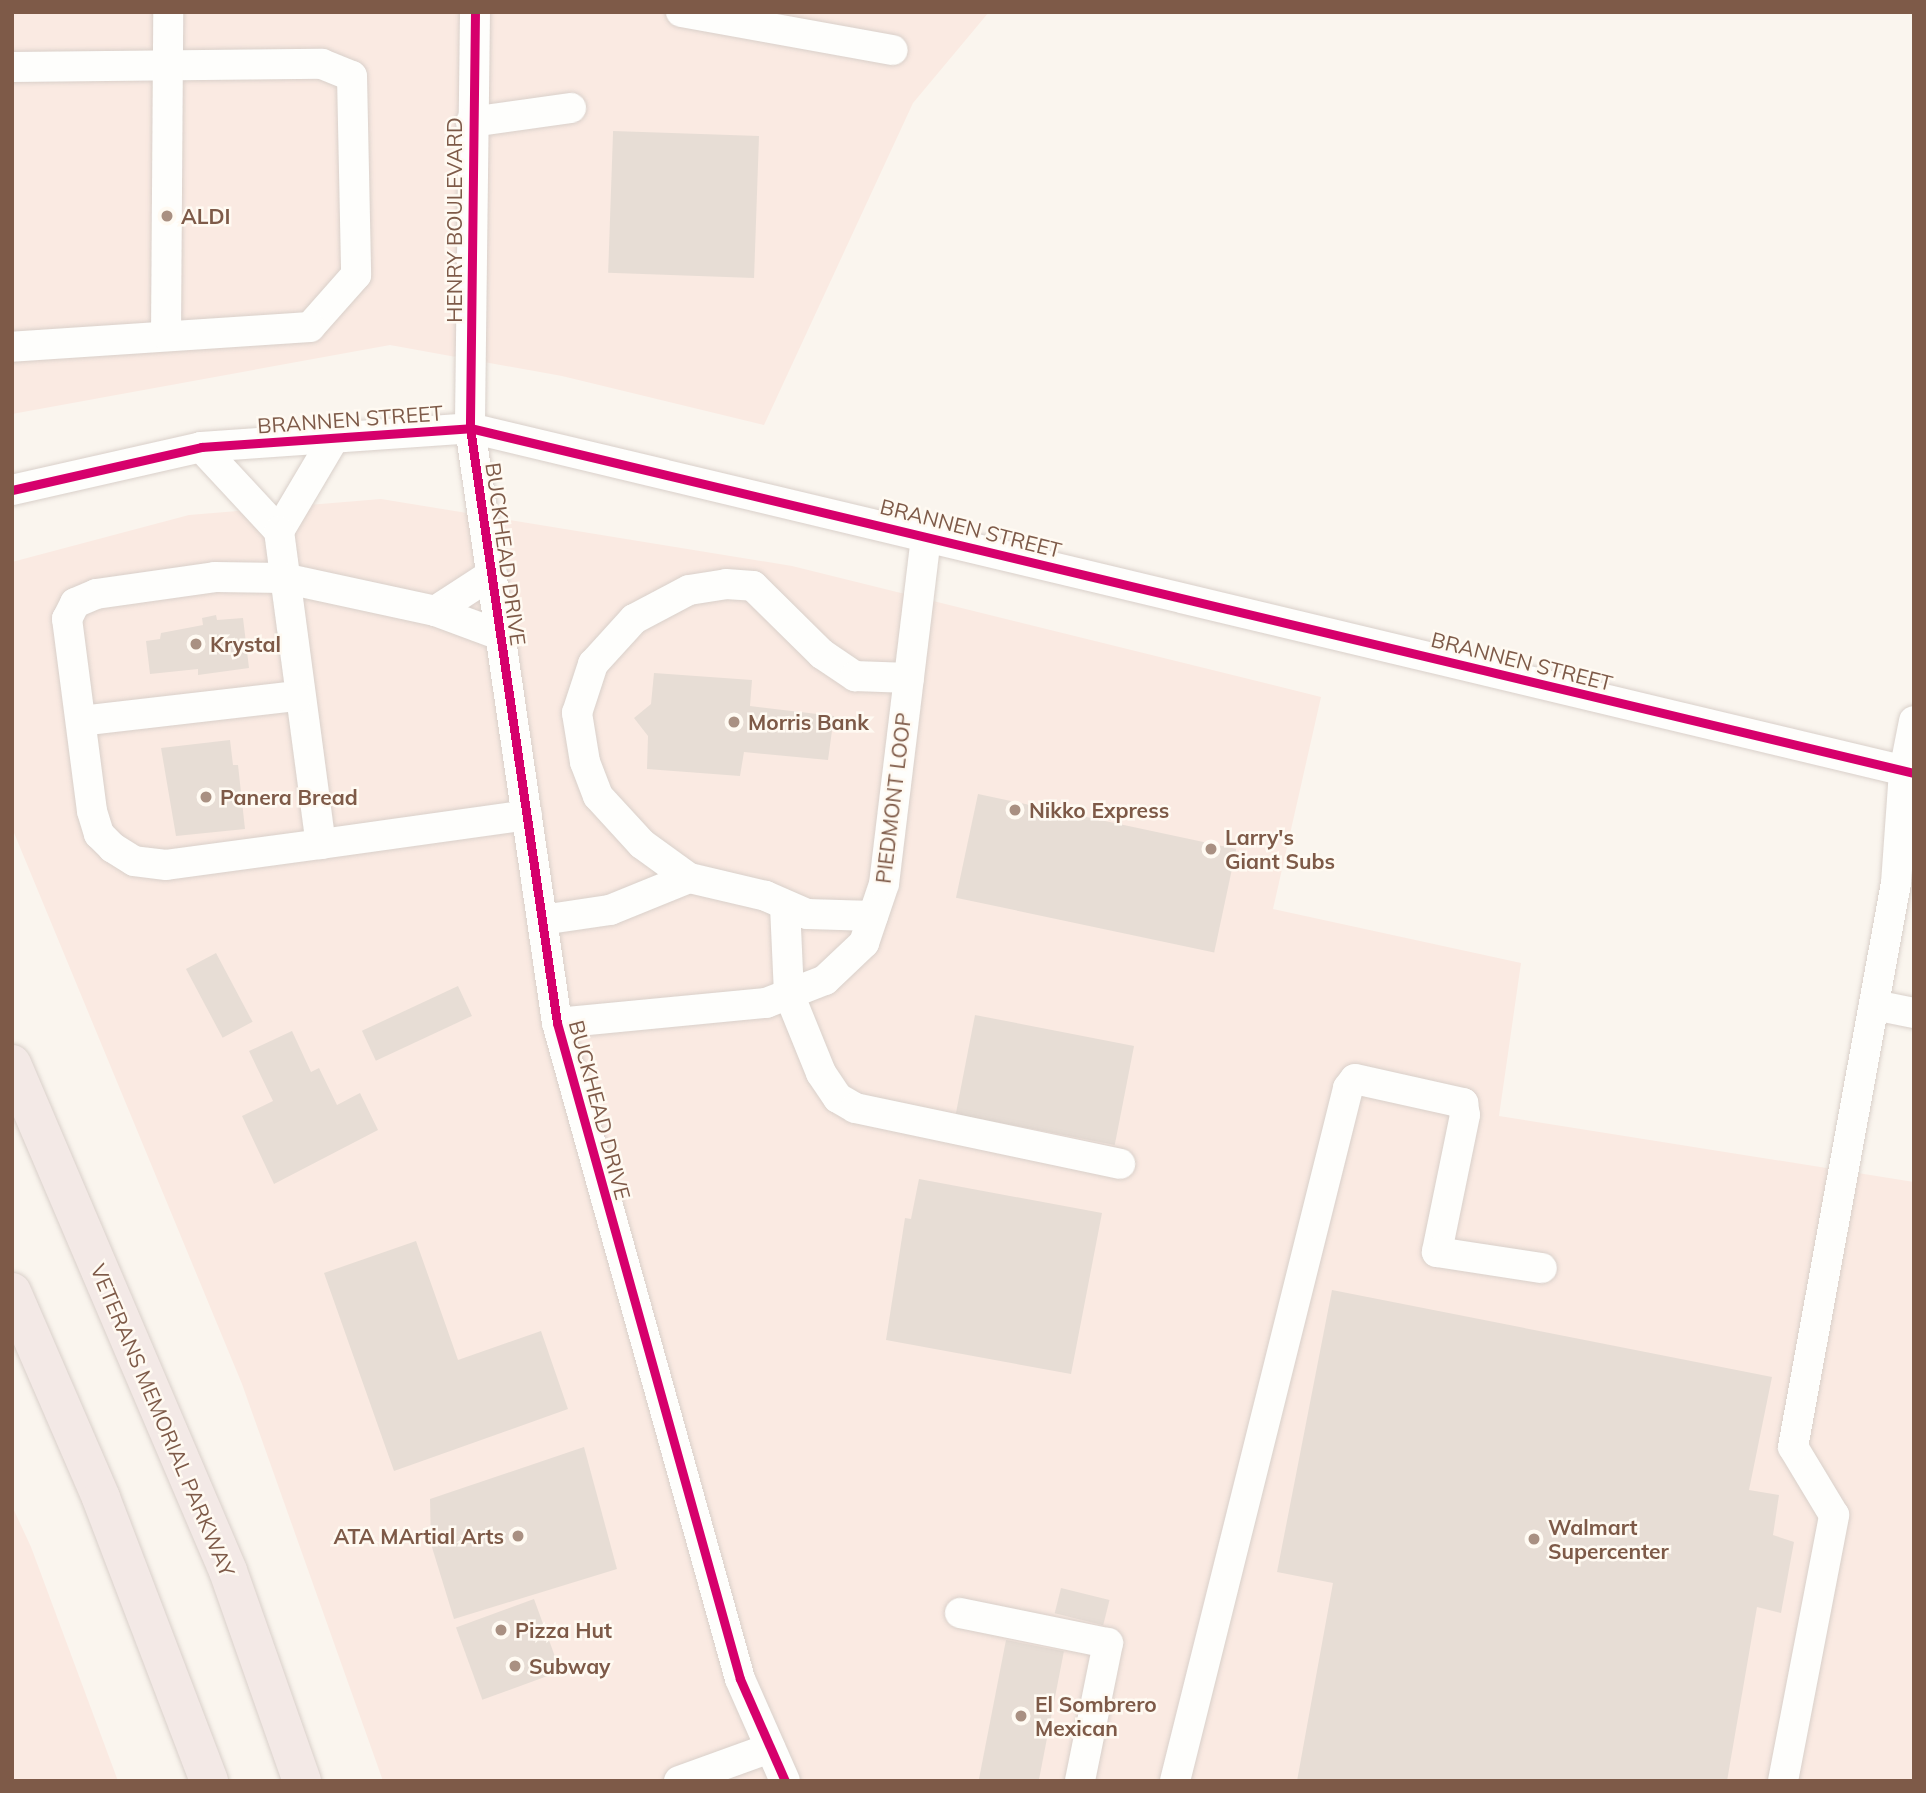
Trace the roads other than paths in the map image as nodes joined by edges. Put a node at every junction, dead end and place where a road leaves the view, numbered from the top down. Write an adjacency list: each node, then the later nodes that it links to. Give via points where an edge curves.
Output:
1 (168, 12): 5 (street)
2 (475, 12): 8 (street, HENRY BOULEVARD)
3 (681, 12): 4 (street)
4 (893, 50)
5 (169, 65): 6 (street); 9 (street); 9 (street, via 322,64 352,76 356,275 310,327)
6 (12, 67)
7 (571, 108): 8 (street)
8 (471, 122): 11 (street, HENRY BOULEVARD)
9 (166, 335): 10 (street)
10 (12, 347)
11 (470, 428): 12 (street, BRANNEN STREET); 16 (street, BRANNEN STREET); 17 (street, BUCKHEAD DRIVE)
12 (334, 438): 13 (street, BRANNEN STREET); 15 (street)
13 (201, 447): 14 (street, BRANNEN STREET); 15 (street)
14 (12, 490)
15 (279, 531): 18 (street)
16 (926, 535): 21 (street, PIEDMONT LOOP); 25 (street, BRANNEN STREET)
17 (492, 574): 19 (street); 20 (street, BUCKHEAD DRIVE)
18 (283, 578): 19 (street); 22 (street); 23 (street, via 215,577 96,594 75,603 67,618)
19 (435, 611): 20 (street)
20 (500, 635): 26 (street, BUCKHEAD DRIVE)
21 (909, 678): 28 (street, via 855,676 822,654 754,586 726,584 689,590 634,619 593,664 577,713 585,762 598,796 642,844); 30 (street, PIEDMONT LOOP, via 884,884)
22 (298, 696): 23 (street); 27 (street)
23 (81, 721): 27 (street, via 99,834 134,861 166,865)
24 (1914, 721): 25 (street)
25 (1909, 773): 31 (street)
26 (527, 815): 27 (street); 32 (street, BUCKHEAD DRIVE)
27 (321, 844)
28 (689, 878): 29 (street, via 766,896); 32 (street, via 610,910)
29 (785, 906): 30 (street, via 825,918); 33 (street)
30 (873, 916): 33 (street, PIEDMONT LOOP, via 864,943 825,980)
31 (1902, 916): 34 (street)
32 (542, 920): 36 (street, BUCKHEAD DRIVE)
33 (789, 994): 36 (street, PIEDMONT LOOP, via 766,1003); 38 (street, via 821,1073 838,1098 855,1108)
34 (1874, 1005): 35 (street); 49 (street, via 1793,1447 1834,1515)
35 (1914, 1013)
36 (557, 1023): 42 (street, BUCKHEAD DRIVE, via 740,1679)
37 (12, 1064): 44 (highway, VETERANS MEMORIAL PARKWAY, via 228,1571)
38 (1120, 1164)
39 (1542, 1268): 48 (street, via 1437,1252 1465,1115 1463,1103 1355,1079 1348,1088)
40 (12, 1292): 43 (highway, via 101,1499)
41 (960, 1613): 47 (street, via 1108,1643)
42 (770, 1748): 45 (street); 46 (street, BUCKHEAD DRIVE)
43 (209, 1781)
44 (302, 1781)
45 (679, 1781)
46 (785, 1781)
47 (1080, 1781)
48 (1175, 1781)
49 (1783, 1781)

